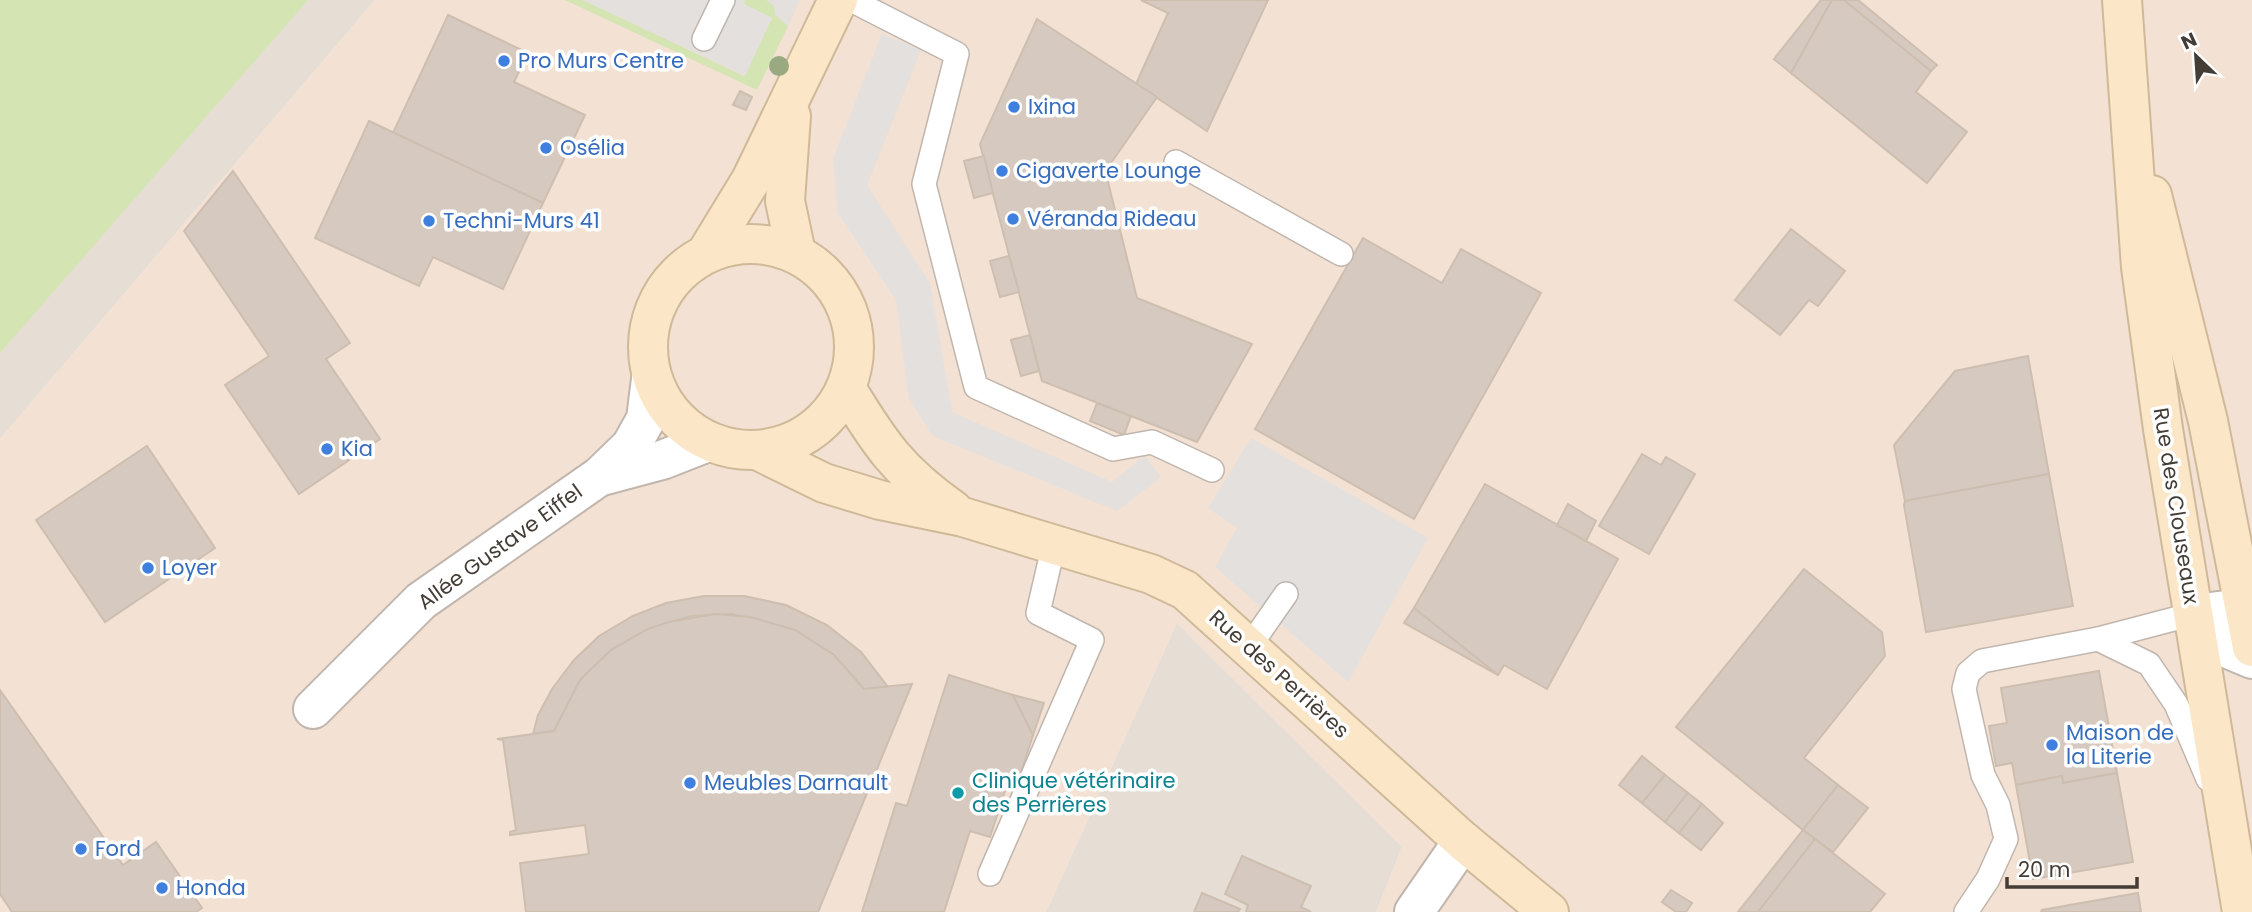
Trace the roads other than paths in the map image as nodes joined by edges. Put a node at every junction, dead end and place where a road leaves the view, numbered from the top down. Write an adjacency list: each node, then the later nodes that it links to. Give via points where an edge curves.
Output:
1 (723, 0): 4 (lane)
2 (2122, 0): 6 (street, Rue des Clouseaux)
3 (836, 2): 5 (street); 15 (lane, via 957,54 924,184 976,387 1113,449 1152,442)
4 (704, 39)
5 (793, 96): 8 (street, via 751,180); 9 (street, via 785,201)
6 (2126, 99): 20 (street, Rue des Clouseaux, via 2208,421); 21 (street, Rue des Clouseaux, via 2141,267)
7 (1176, 162): 10 (lane)
8 (707, 252): 9 (street, via 751,242); 11 (street, via 681,269 662,292 650,319 646,350)
9 (796, 253): 12 (street, via 829,279 842,296 853,326 854,357)
10 (1341, 254)
11 (652, 379): 13 (street, via 673,416); 16 (street, via 646,419 631,446)
12 (846, 388): 14 (street, via 826,419 795,441); 17 (street, Rue des Perrières, via 883,448 919,486)
13 (708, 442): 14 (street); 16 (street)
14 (759, 451): 17 (street, Rue des Perrières, via 824,483)
15 (1212, 470)
16 (600, 476): 26 (street, Allée Gustave Eiffel, via 421,601)
17 (963, 517): 18 (street, Rue des Perrières)
18 (1054, 544): 23 (street, Rue des Perrières, via 1150,573 1185,590); 29 (lane, via 1038,613 1092,640)
19 (1286, 594): 23 (lane)
20 (2248, 609): 21 (street); 24 (street, Rue des Clouseaux)
21 (2193, 614): 22 (lane); 25 (street, via 2214,643); 27 (street, Rue des Clouseaux)
22 (2098, 639): 27 (lane, via 2149,664 2176,704); 32 (lane, via 1982,662 1968,673 1964,689 1980,763 2006,839)
23 (1249, 647): 28 (street, Rue des Perrières)
24 (2252, 647)
25 (2252, 659)
26 (313, 709)
27 (2228, 825): 33 (street, Rue des Clouseaux)
28 (1463, 841): 30 (street); 31 (street, Rue des Perrières)
29 (990, 874)
30 (1415, 912)
31 (1549, 912)
32 (1966, 912)
33 (2242, 912)

